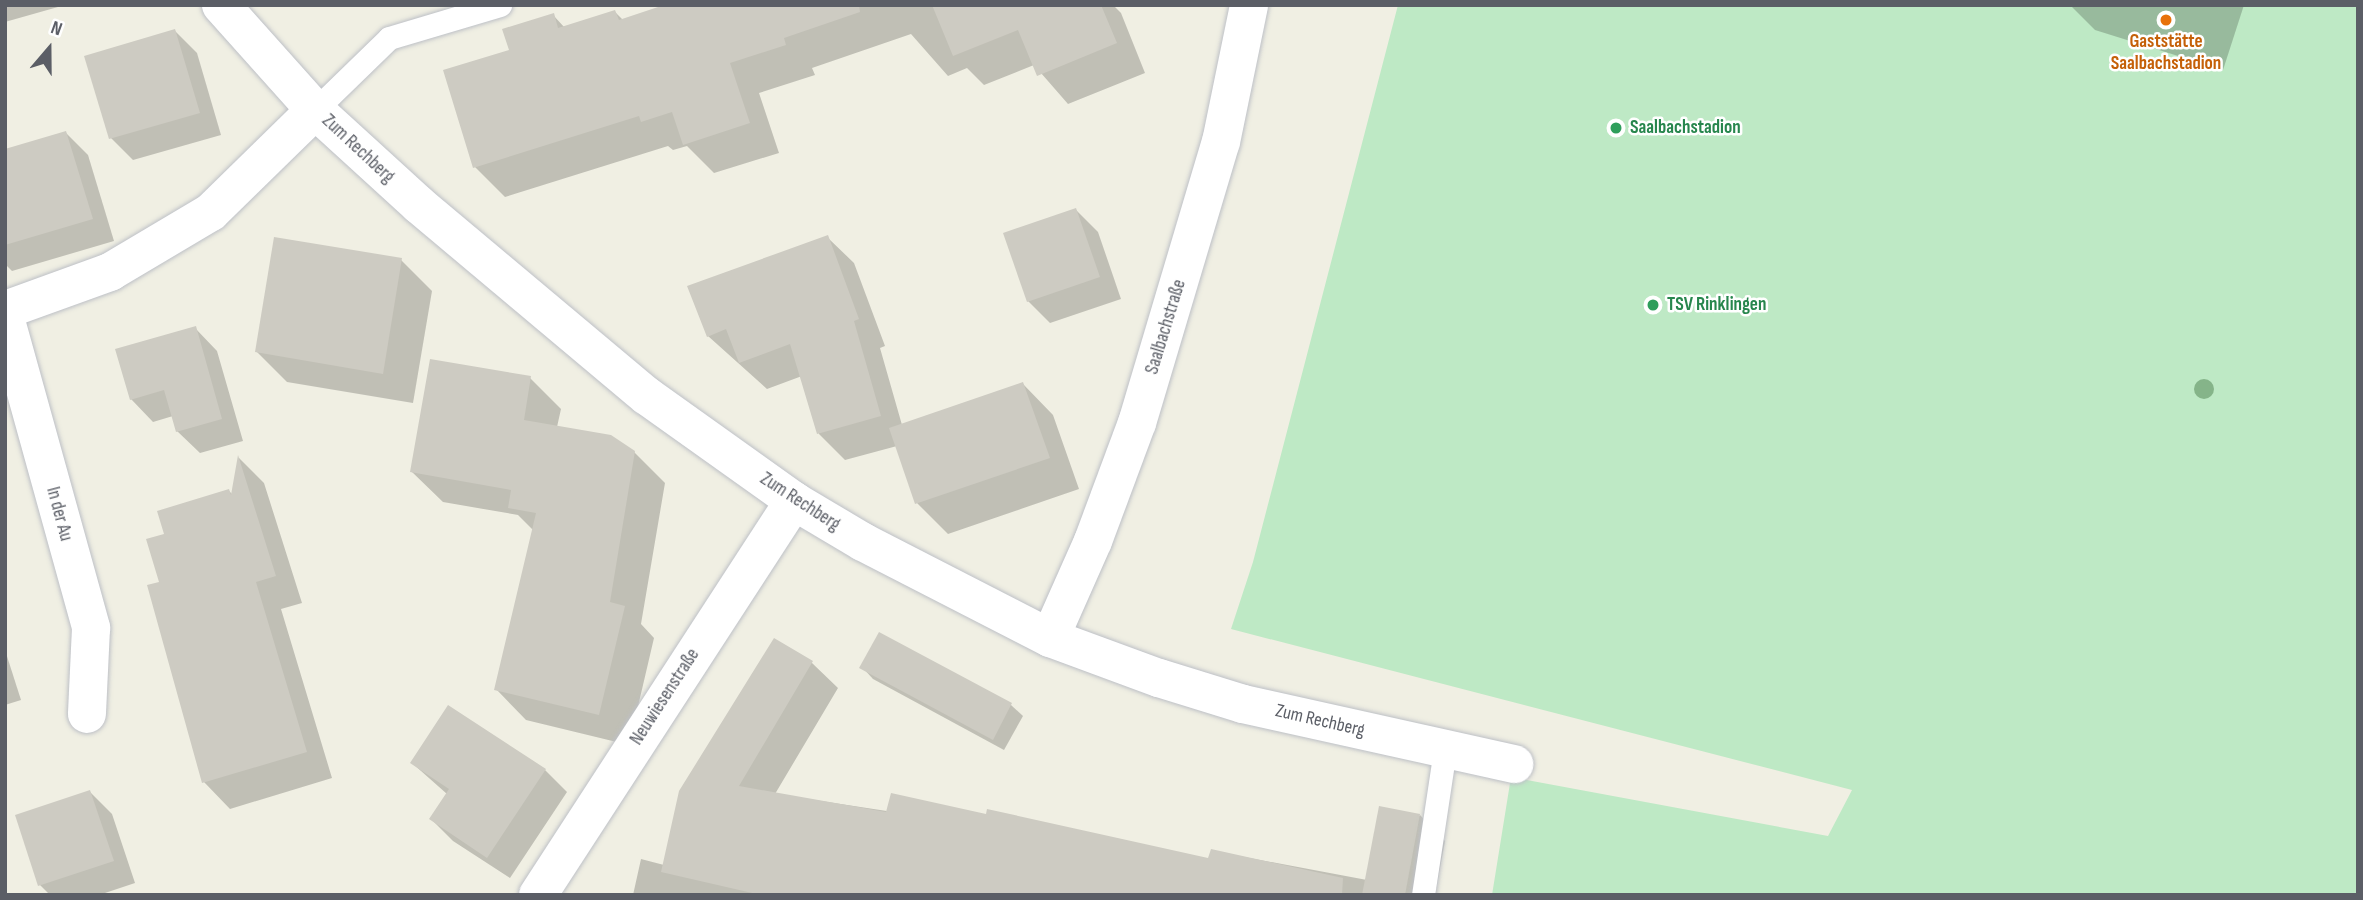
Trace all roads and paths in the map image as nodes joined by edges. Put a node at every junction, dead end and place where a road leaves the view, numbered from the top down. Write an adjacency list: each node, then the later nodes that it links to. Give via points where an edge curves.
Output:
1 (221, 5): 4 (street, Zum Rechberg)
2 (500, 5): 4 (lane, via 389,38)
3 (1249, 5): 8 (street, Saalbachstraße, via 1221,142 1136,423 1093,541)
4 (315, 110): 5 (street, via 211,212 110,272); 7 (street, Zum Rechberg, via 419,205 647,396)
5 (5, 310)
6 (5, 317): 9 (street, In der Au, via 91,628)
7 (794, 500): 8 (street, Zum Rechberg, via 863,542); 12 (street, Neuwiesenstraße)
8 (1050, 638): 10 (street, Zum Rechberg, via 1242,704)
9 (87, 714)
10 (1445, 750): 11 (street, Zum Rechberg); 13 (lane)
11 (1514, 764)
12 (538, 895)
13 (1423, 895)

